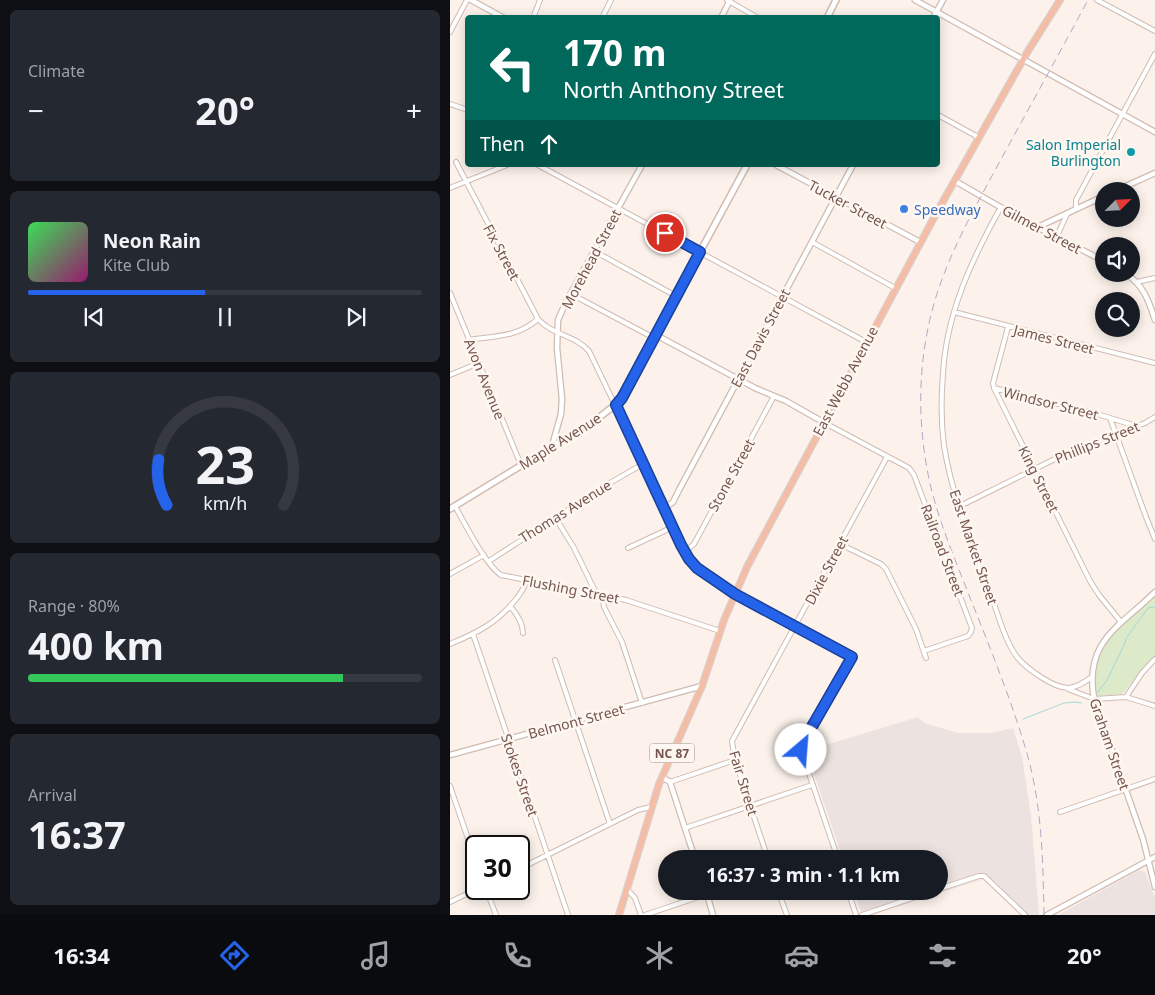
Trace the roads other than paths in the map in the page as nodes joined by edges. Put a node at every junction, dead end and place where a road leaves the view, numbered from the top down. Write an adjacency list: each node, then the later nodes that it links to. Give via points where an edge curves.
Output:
1 (467, 0): 20 (street)
2 (471, 0): 12 (street)
3 (540, 0): 13 (street)
4 (611, 0): 14 (street)
5 (729, 0): 15 (street); 16 (street)
6 (836, 0): 17 (main road)
7 (916, 0): 11 (street)
8 (943, 0): 11 (street)
9 (1060, 0): 22 (highway, East Webb Avenue / NC 87)
10 (1097, 0): 19 (street)
11 (937, 12): 18 (street); 22 (street)
12 (498, 15)
13 (534, 15)
14 (604, 15)
15 (722, 15)
16 (753, 15)
17 (828, 15)
18 (935, 15)
19 (1155, 31)
20 (450, 32)
21 (1155, 54): 25 (street)
22 (1024, 59): 25 (street); 28 (highway, East Webb Avenue / NC 87)
23 (450, 104): 24 (street)
24 (465, 109)
25 (1122, 114): 27 (street); 44 (street, via 1076,200)
26 (940, 116): 28 (street)
27 (1155, 132)
28 (978, 137): 37 (highway, East Webb Avenue / NC 87)
29 (456, 162): 38 (street, Fix Street)
30 (501, 167): 38 (street)
31 (542, 167): 45 (street)
32 (641, 167): 45 (street, Morehead Street)
33 (746, 167): 52 (main road, Maple Avenue)
34 (780, 167): 41 (street, Tucker Street)
35 (852, 167): 41 (street, East Davis Street)
36 (1155, 173): 39 (street)
37 (955, 181): 43 (street, Gilmer Street); 50 (highway, East Webb Avenue / NC 87)
38 (465, 182): 40 (street); 63 (street, Fix Street)
39 (1135, 182)
40 (450, 188)
41 (836, 198): 49 (street, East Davis Street); 50 (street, Tucker Street)
42 (1095, 200): 44 (street)
43 (1001, 207): 47 (street, Gilmer Street); 62 (street, East Market Street, via 972,262)
44 (1076, 208): 46 (street)
45 (618, 209): 51 (street, Morehead Street); 52 (street)
46 (1067, 214): 47 (street); 48 (street)
47 (1038, 227): 48 (street, Gilmer Street)
48 (1057, 236): 53 (street, Gilmer Street)
49 (812, 242): 57 (street); 61 (street, East Davis Street)
50 (920, 242): 57 (highway, East Webb Avenue / NC 87)
51 (594, 251): 59 (street, Morehead Street); 60 (street)
52 (700, 252): 60 (main road, Maple Avenue); 61 (street)
53 (1095, 256)
54 (1155, 278): 56 (street)
55 (1138, 282): 64 (street)
56 (1140, 282)
57 (895, 288): 69 (highway, East Webb Avenue / NC 87)
58 (450, 293): 68 (street, Avon Avenue)
59 (571, 294): 66 (street, Morehead Street, via 558,320); 67 (street)
60 (676, 296): 67 (main road, Maple Avenue)
61 (782, 297): 69 (street); 73 (street, East Davis Street)
62 (954, 312): 65 (street, James Street); 87 (street, East Market Street, via 943,372 942,418 944,444)
63 (538, 319): 66 (street, Fix Street); 68 (street, via 516,333)
64 (1155, 320)
65 (1008, 327): 71 (street, James Street); 74 (street)
66 (558, 333): 76 (street, Fix Street, via 582,344 589,351); 82 (street, Morehead Street, via 562,399)
67 (655, 336): 73 (street); 76 (main road, Maple Avenue)
68 (470, 340): 70 (street, Avon Avenue)
69 (866, 342): 79 (highway, East Webb Avenue / NC 87)
70 (479, 363): 72 (street); 85 (street, Avon Avenue)
71 (1155, 364)
72 (450, 375)
73 (738, 380): 75 (street); 89 (street, East Davis Street, via 673,502)
74 (994, 388): 78 (street, Windsor Street); 86 (street, King Street)
75 (774, 396): 79 (street); 95 (street, Stone Street, via 694,544)
76 (616, 405): 82 (main road, Maple Avenue); 84 (main road)
77 (1155, 417): 80 (street, Phillips Street)
78 (1110, 418): 80 (street, Windsor Street); 81 (street)
79 (823, 422): 83 (street); 102 (highway, East Webb Avenue / NC 87, via 760,539)
80 (1136, 426): 81 (street, Phillips Street)
81 (1115, 434): 86 (street, Phillips Street); 92 (street)
82 (552, 446): 85 (main road, Maple Avenue)
83 (887, 457): 93 (street, Dixie Street); 111 (street, Railroad Street, via 909,468 919,487 972,630 968,636)
84 (643, 464): 89 (main road); 90 (street, Thomas Avenue)
85 (522, 465): 88 (main road, Maple Avenue)
86 (1035, 470): 87 (street, Phillips Street); 105 (street, King Street, via 1090,581)
87 (958, 507): 117 (street, East Market Street, via 1016,656 1041,677)
88 (453, 508): 96 (street, Flushing Street)
89 (665, 508): 91 (main road)
90 (555, 517): 97 (street, Thomas Avenue); 101 (street)
91 (673, 527): 94 (street); 95 (main road)
92 (1155, 539)
93 (840, 544): 106 (street, Dixie Street); 111 (street, via 885,568)
94 (628, 548)
95 (685, 552): 102 (main road, via 697,568)
96 (484, 555): 97 (street, Flushing Street); 98 (street)
97 (489, 561): 99 (street, Flushing Street, via 501,575)
98 (450, 574)
99 (526, 581): 101 (street, Flushing Street); 104 (street, via 524,589)
100 (1155, 592): 105 (street, Graham Street)
101 (596, 593): 103 (street, Flushing Street)
102 (735, 594): 106 (street); 107 (highway, East Webb Avenue / NC 87)
103 (602, 595): 107 (street, Flushing Street); 120 (street)
104 (510, 606): 108 (street, via 523,626); 109 (street, via 495,621)
105 (1121, 622): 115 (street, Graham Street, via 1102,644)
106 (796, 626): 122 (street, Dixie Street); 130 (street, via 852,657 801,746)
107 (720, 631): 116 (highway, East Webb Avenue / NC 87)
108 (523, 633)
109 (473, 634): 110 (street); 124 (street, Stokes Street)
110 (450, 644)
111 (924, 650): 112 (street)
112 (926, 658)
113 (1155, 659): 118 (street)
114 (555, 660): 123 (street)
115 (1092, 677): 117 (street); 119 (street, Graham Street)
116 (702, 686): 120 (street, Belmont Street); 127 (highway, East Webb Avenue / NC 87)
117 (1067, 688): 119 (street, East Market Street)
118 (1126, 697): 119 (street); 121 (street)
119 (1094, 699): 132 (street, Graham Street)
120 (642, 703): 123 (street, Belmont Street)
121 (1155, 706)
122 (749, 709): 126 (street, Fair Street, via 733,738)
123 (575, 721): 124 (street, Belmont Street); 136 (street)
124 (508, 740): 125 (street, Belmont Street); 142 (street, Stokes Street)
125 (450, 755)
126 (735, 760): 129 (street); 133 (street, Fair Street)
127 (662, 777): 129 (street); 134 (highway, East Webb Avenue / NC 87)
128 (1155, 778): 132 (street)
129 (670, 782): 137 (street)
130 (812, 785): 133 (street); 141 (street)
131 (450, 786): 138 (street)
132 (1125, 789): 135 (street); 144 (street, Graham Street)
133 (750, 806): 137 (street); 140 (street, Fair Street)
134 (651, 808): 136 (street, via 638,810); 148 (highway, East Webb Avenue / NC 87)
135 (1060, 812)
136 (610, 824): 142 (street)
137 (685, 828): 139 (street)
138 (467, 835)
139 (692, 850)
140 (765, 850)
141 (835, 850)
142 (547, 855): 145 (street); 158 (street, Stokes Street)
143 (1155, 858): 144 (street)
144 (1148, 861): 147 (street, Graham Street); 167 (street)
145 (530, 864)
146 (948, 886): 166 (street, via 984,876)
147 (1155, 887)
148 (627, 889): 159 (highway, East Webb Avenue / NC 87); 160 (street, via 635,898)
149 (465, 895): 156 (street)
150 (490, 900): 157 (street)
151 (686, 900): 161 (street)
152 (708, 900): 162 (street)
153 (781, 900): 163 (street)
154 (851, 900): 164 (street)
155 (906, 900): 165 (street)
156 (450, 902)
157 (496, 915)
158 (568, 915)
159 (619, 915)
160 (640, 915)
161 (644, 915)
162 (713, 915)
163 (787, 915)
164 (856, 915)
165 (862, 915)
166 (1025, 915)
167 (1047, 915)

